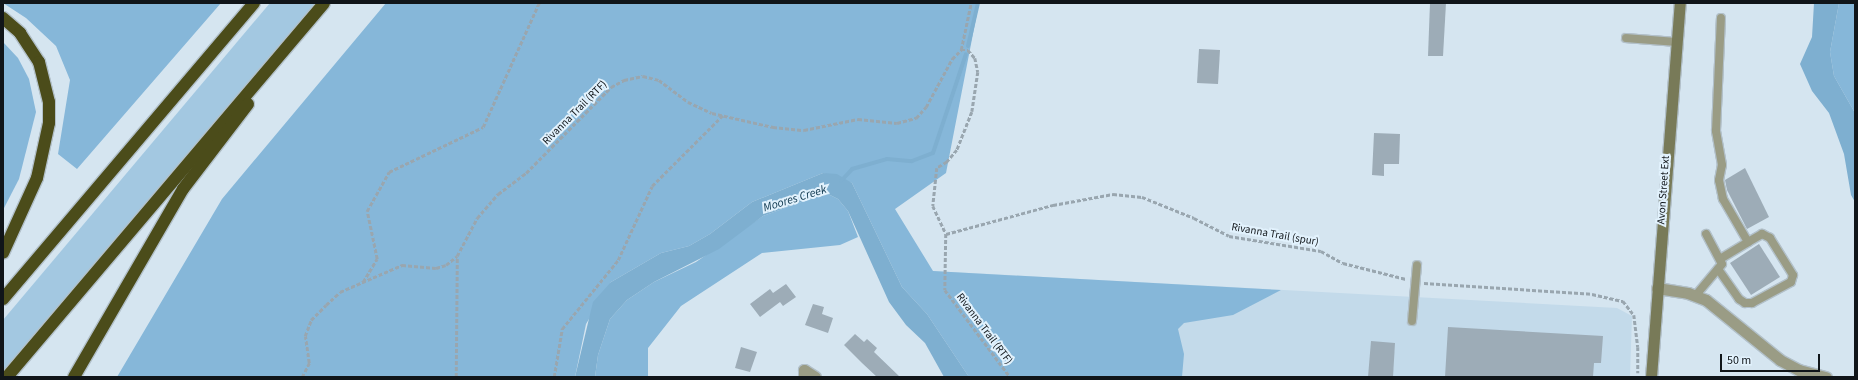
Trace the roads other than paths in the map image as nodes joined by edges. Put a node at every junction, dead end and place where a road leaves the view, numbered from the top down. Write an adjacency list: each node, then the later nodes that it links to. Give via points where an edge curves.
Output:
1 (254, 3): 17 (highway)
2 (324, 3): 7 (highway)
3 (1680, 3): 8 (main road, Avon Street Ext)
4 (3, 18): 11 (highway, via 20,33 39,62 46,82 49,109 48,131 36,178)
5 (1722, 18): 10 (lane, via 1716,131 1722,165 1719,180 1723,199)
6 (1626, 38): 8 (lane)
7 (293, 39): 19 (highway); 20 (highway, via 229,130 183,189)
8 (1676, 42): 15 (main road, Avon Street Ext)
9 (1706, 234): 12 (lane)
10 (1748, 242): 12 (lane); 14 (lane, via 1762,234 1770,238 1793,274 1791,282 1752,303 1745,303 1739,299)
11 (3, 253)
12 (1720, 260): 14 (lane, via 1722,264)
13 (1417, 265): 18 (lane)
14 (1718, 269): 16 (lane)
15 (1657, 288): 16 (street); 23 (main road, Avon Street Ext)
16 (1696, 296): 24 (street, via 1714,305 1780,360 1800,370)
17 (3, 299)
18 (1412, 321)
19 (6, 377)
20 (74, 377)
21 (804, 377): 22 (street, via 804,370)
22 (816, 377)
23 (1651, 377)
24 (1826, 377)

